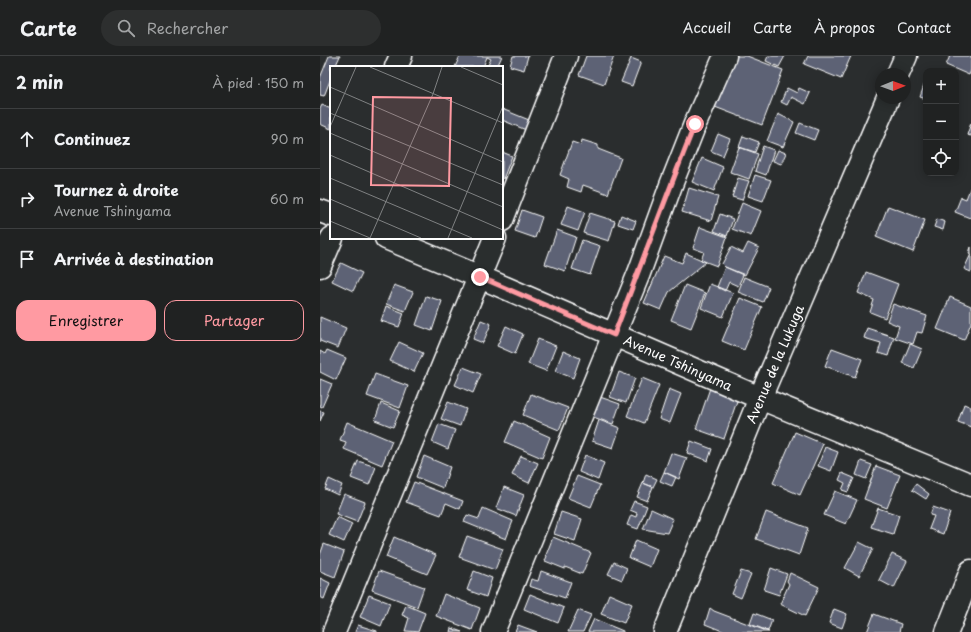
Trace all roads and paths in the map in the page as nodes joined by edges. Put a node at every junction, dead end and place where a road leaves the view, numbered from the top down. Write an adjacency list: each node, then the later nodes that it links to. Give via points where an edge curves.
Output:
1 (401, 56): 5 (street)
2 (566, 56): 10 (street)
3 (724, 56): 16 (street)
4 (906, 56): 6 (street)
5 (396, 66)
6 (901, 68)
7 (885, 104): 17 (street, Avenue de la Lukuga)
8 (320, 211): 9 (street)
9 (330, 215)
10 (503, 217)
11 (332, 239): 14 (street)
12 (388, 239): 15 (street, Avenue Tshinyama)
13 (495, 239): 15 (street)
14 (320, 266)
15 (480, 277): 16 (street, Avenue Tshinyama); 20 (street)
16 (614, 335): 17 (street, Avenue Tshinyama); 21 (street)
17 (760, 398): 18 (street, Avenue Tshinyama); 22 (street, Avenue de la Lukuga)
18 (971, 485)
19 (971, 571): 23 (street)
20 (334, 632)
21 (493, 632)
22 (665, 632)
23 (947, 632)

